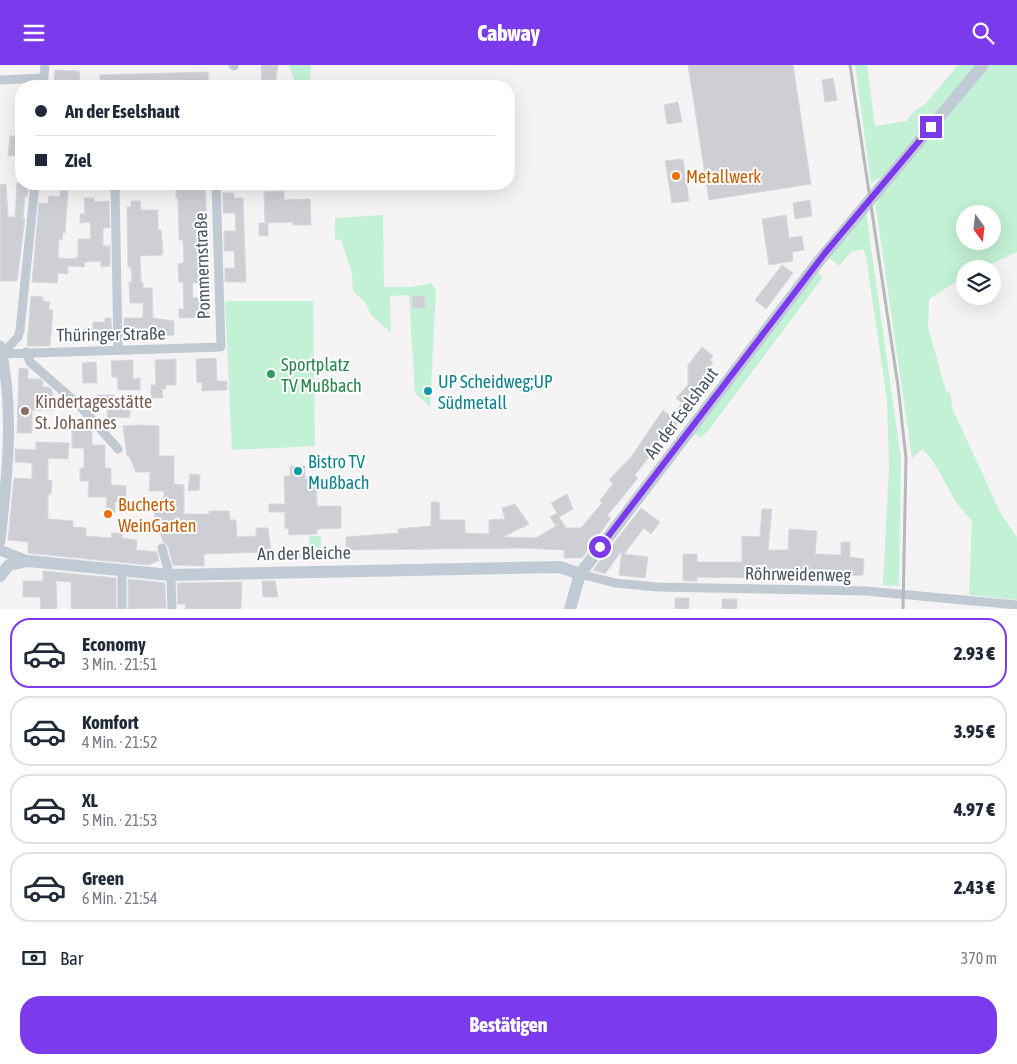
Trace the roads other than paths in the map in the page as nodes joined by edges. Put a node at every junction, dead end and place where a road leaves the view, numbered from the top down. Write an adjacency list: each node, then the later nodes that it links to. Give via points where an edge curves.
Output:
1 (45, 65): 4 (street)
2 (983, 65): 20 (main road, An der Eselshaut, via 832,245)
3 (0, 80): 5 (street)
4 (43, 80)
5 (15, 81)
6 (34, 190): 10 (street, via 20,330 18,337)
7 (115, 190): 11 (street)
8 (216, 190): 9 (street, Pommernstraße)
9 (221, 347): 11 (street, Thüringer Straße)
10 (1, 350): 12 (street, Thüringer Straße); 14 (street, via 8,411)
11 (118, 350): 12 (street, Thüringer Straße)
12 (26, 352): 13 (street, via 30,362 92,417)
13 (118, 449)
14 (0, 536): 15 (street)
15 (0, 541)
16 (162, 548): 21 (street)
17 (0, 550): 18 (street, An der Bleiche)
18 (28, 561): 19 (main road, An der Bleiche); 22 (main road, An der Bleiche, via 9,565)
19 (122, 570): 21 (main road, An der Bleiche); 24 (street)
20 (580, 574): 21 (main road, An der Bleiche, via 560,567); 23 (street, Röhrweidenweg, via 615,583 657,587 866,591); 26 (main road, An der Eselshaut)
21 (170, 575): 25 (street)
22 (0, 576)
23 (1017, 605)
24 (122, 609)
25 (172, 609)
26 (570, 609)

